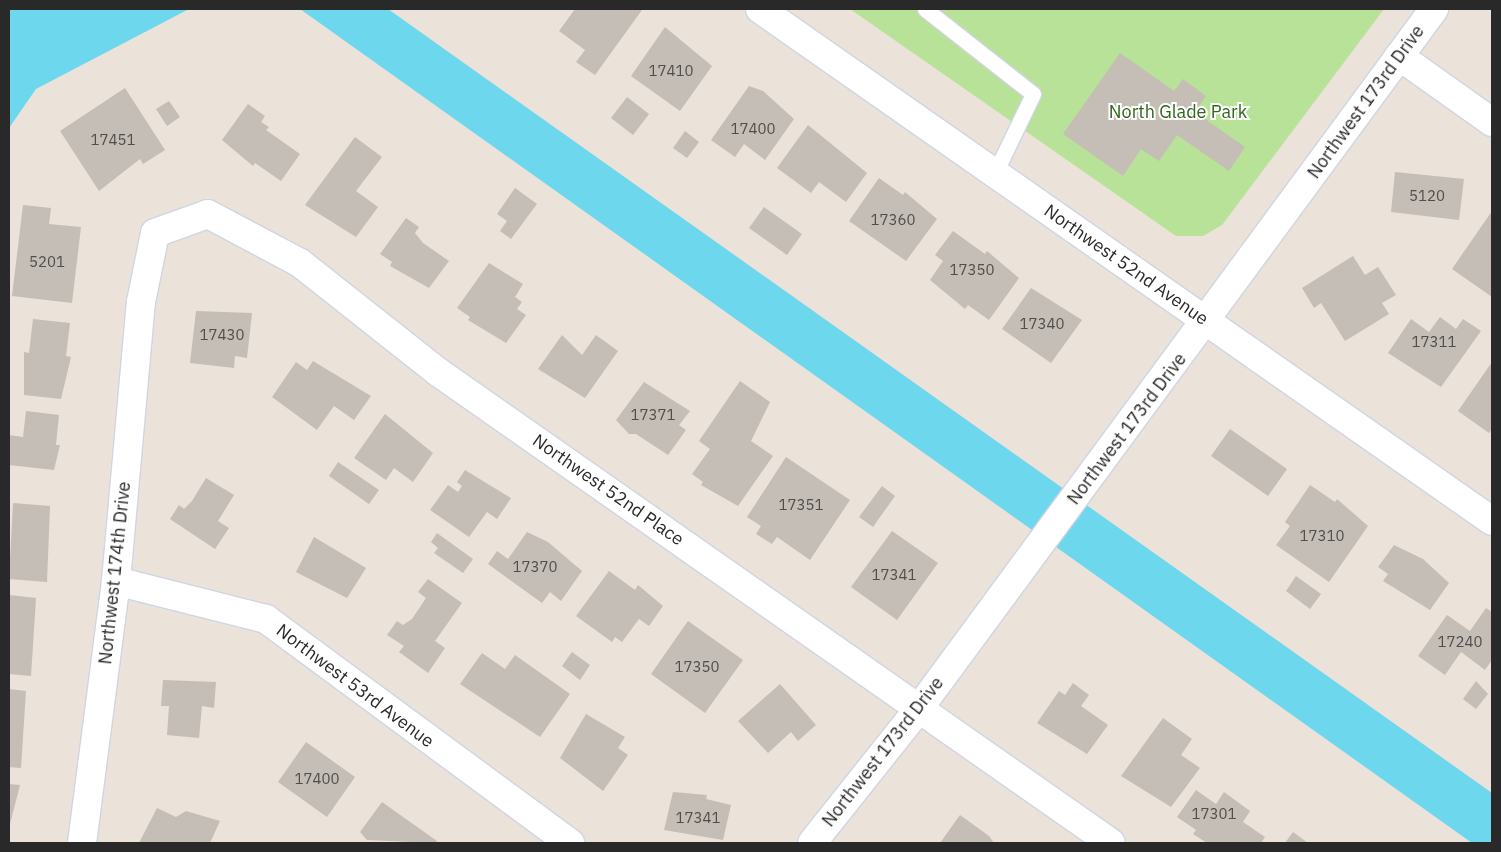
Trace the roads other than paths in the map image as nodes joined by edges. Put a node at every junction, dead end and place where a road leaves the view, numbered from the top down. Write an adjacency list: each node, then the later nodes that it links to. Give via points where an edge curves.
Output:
1 (760, 9): 6 (street, Northwest 52nd Avenue)
2 (925, 9): 6 (lane, via 1033,94)
3 (1434, 9): 4 (street, Northwest 173rd Drive)
4 (1400, 56): 5 (street); 8 (street, Northwest 173rd Drive)
5 (1492, 122)
6 (995, 173): 8 (street, Northwest 52nd Avenue)
7 (142, 302): 10 (street, Northwest 174th Drive); 11 (street, Northwest 52nd Place, via 156,233 208,214 300,263 438,372)
8 (1207, 321): 9 (street, Northwest 52nd Avenue); 11 (street, Northwest 173rd Drive)
9 (1492, 522)
10 (116, 581): 12 (street, Northwest 174th Drive); 13 (street, Northwest 53rd Avenue, via 266,619)
11 (920, 707): 14 (street, Northwest 173rd Drive); 15 (street, Northwest 52nd Place)
12 (82, 843)
13 (570, 843)
14 (812, 843)
15 (1111, 843)

